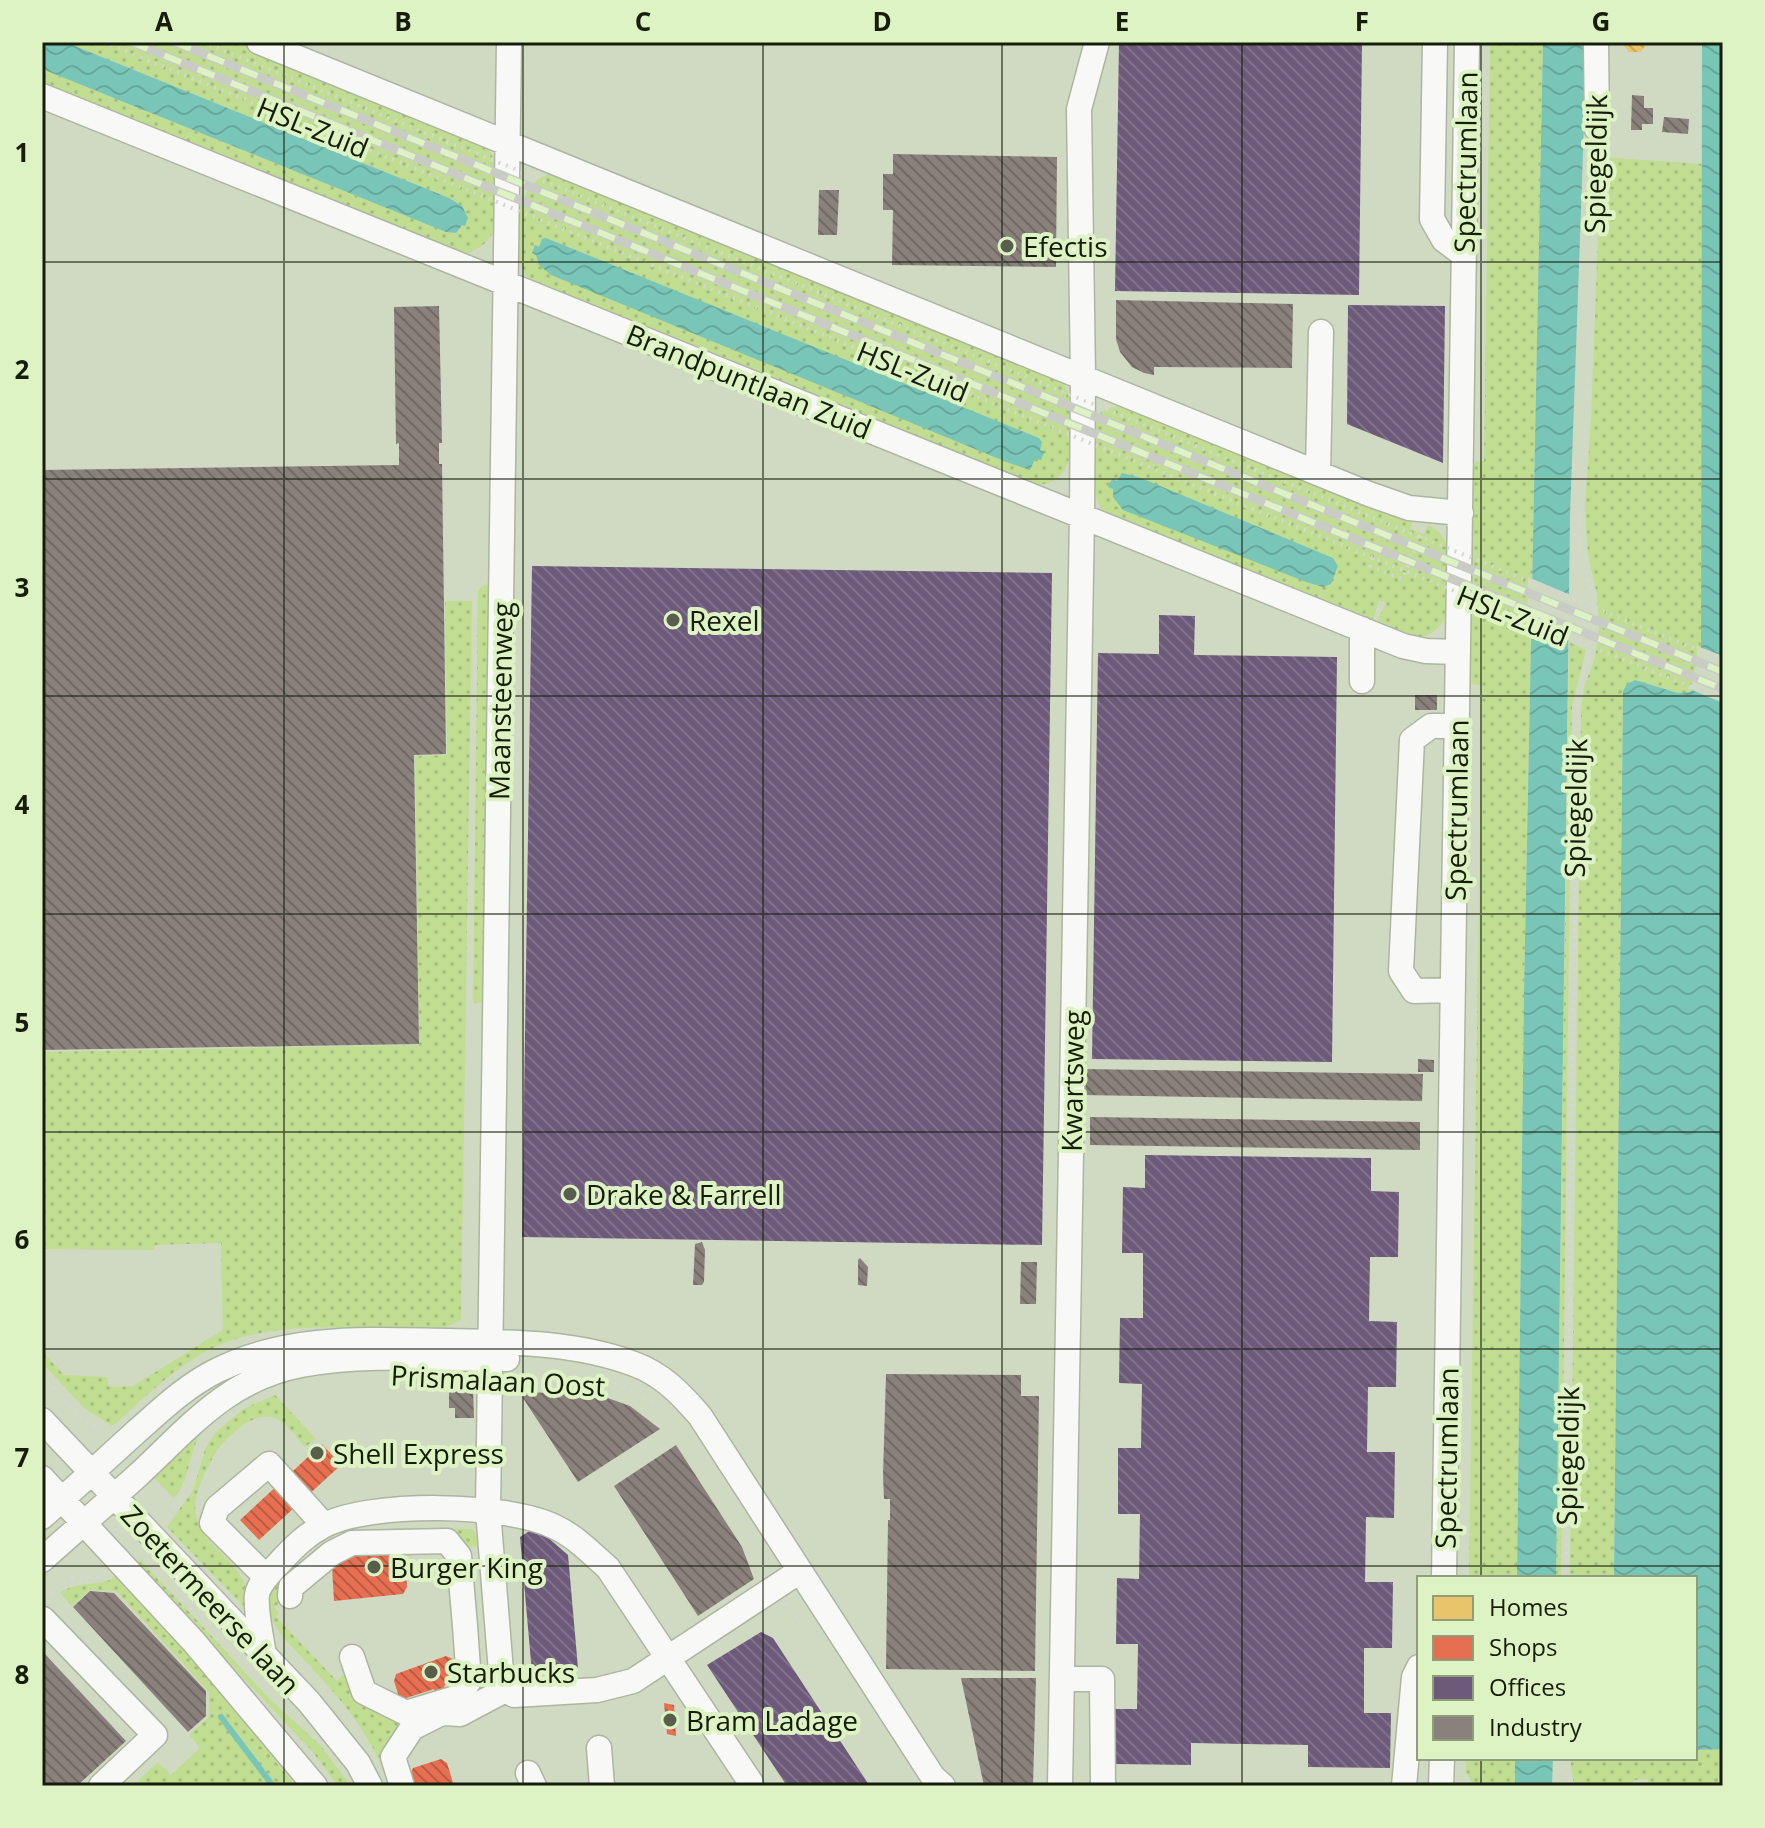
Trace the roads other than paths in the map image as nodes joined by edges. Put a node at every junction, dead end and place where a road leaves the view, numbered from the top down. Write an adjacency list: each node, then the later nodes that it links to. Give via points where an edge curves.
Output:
1 (259, 42): 9 (street)
2 (509, 42): 9 (street, Maansteenweg)
3 (1097, 42): 13 (street, Kwartsweg, via 1079,109)
4 (1435, 42): 10 (street, via 1432,219 1444,240)
5 (1467, 42): 10 (street, Spectrumlaan)
6 (1596, 42): 8 (street, Spiegeldijk)
7 (42, 96): 11 (street, Brandpuntlaan Zuid)
8 (1597, 129)
9 (509, 143): 11 (street, Maansteenweg); 13 (street)
10 (1464, 255): 15 (street, Spectrumlaan)
11 (506, 282): 16 (street, Brandpuntlaan Zuid); 22 (street, Maansteenweg)
12 (1321, 332): 14 (street)
13 (1083, 377): 14 (street); 16 (street, Kwartsweg)
14 (1318, 473): 15 (street, via 1409,508)
15 (1461, 513): 18 (street, Spectrumlaan)
16 (1082, 515): 17 (street, Brandpuntlaan Zuid); 42 (street, Kwartsweg)
17 (1362, 629): 18 (street, Brandpuntlaan Zuid, via 1414,649); 19 (street)
18 (1458, 652): 20 (street, Spectrumlaan)
19 (1362, 681)
20 (1457, 726): 21 (street, Spectrumlaan); 21 (street, via 1431,726 1412,740 1401,971 1414,991)
21 (1453, 990): 34 (street, Spectrumlaan)
22 (492, 1359): 24 (street, Prismalaan Oost, via 342,1339 250,1357 216,1370 179,1394); 26 (street, Prismalaan Oost, via 340,1360 262,1377 197,1416); 28 (street, Maansteenweg); 33 (street, Prismalaan Oost, via 601,1354 662,1378 700,1416)
23 (42, 1420): 24 (street, Zoetermeerse laan)
24 (92, 1473): 26 (street, Zoetermeerse laan); 27 (street, Prismalaan Oost)
25 (42, 1478): 27 (street, Zoetermeerse laan)
26 (115, 1496): 30 (street, Prismalaan Oost); 38 (street, Zoetermeerse laan)
27 (62, 1500): 29 (street, Prismalaan Oost); 30 (street, Zoetermeerse laan)
28 (488, 1511): 31 (street, via 383,1509); 39 (street, via 555,1526 580,1544 608,1568); 43 (street, Maansteenweg)
29 (42, 1517)
30 (83, 1523): 32 (street, Prismalaan Oost); 48 (street, Zoetermeerse laan, via 194,1642)
31 (324, 1525): 35 (street, via 300,1540); 35 (street, via 269,1464 217,1508 212,1523)
32 (42, 1560)
33 (800, 1571): 39 (street); 52 (street, Prismalaan Oost)
34 (1444, 1576)
35 (266, 1577): 38 (street, via 257,1595)
36 (290, 1596): 40 (street, via 291,1587 352,1543 447,1541 459,1556 465,1626 469,1681 459,1697 406,1713 364,1692)
37 (42, 1620): 47 (street, via 155,1735)
38 (264, 1656): 49 (street, Zoetermeerse laan, via 335,1733)
39 (667, 1656): 43 (street, via 633,1681 614,1687 514,1695); 46 (street)
40 (352, 1657)
41 (1417, 1671): 55 (street)
42 (1062, 1679): 53 (street, Kwartsweg); 54 (street, via 1102,1679)
43 (505, 1690): 50 (street, via 460,1714 442,1713 412,1728 393,1757)
44 (599, 1748): 51 (street)
45 (1442, 1760): 56 (street)
46 (751, 1783)
47 (101, 1786)
48 (315, 1786)
49 (370, 1786)
50 (402, 1786)
51 (602, 1786)
52 (943, 1786)
53 (1060, 1786)
54 (1103, 1786)
55 (1404, 1786)
56 (1441, 1786)

